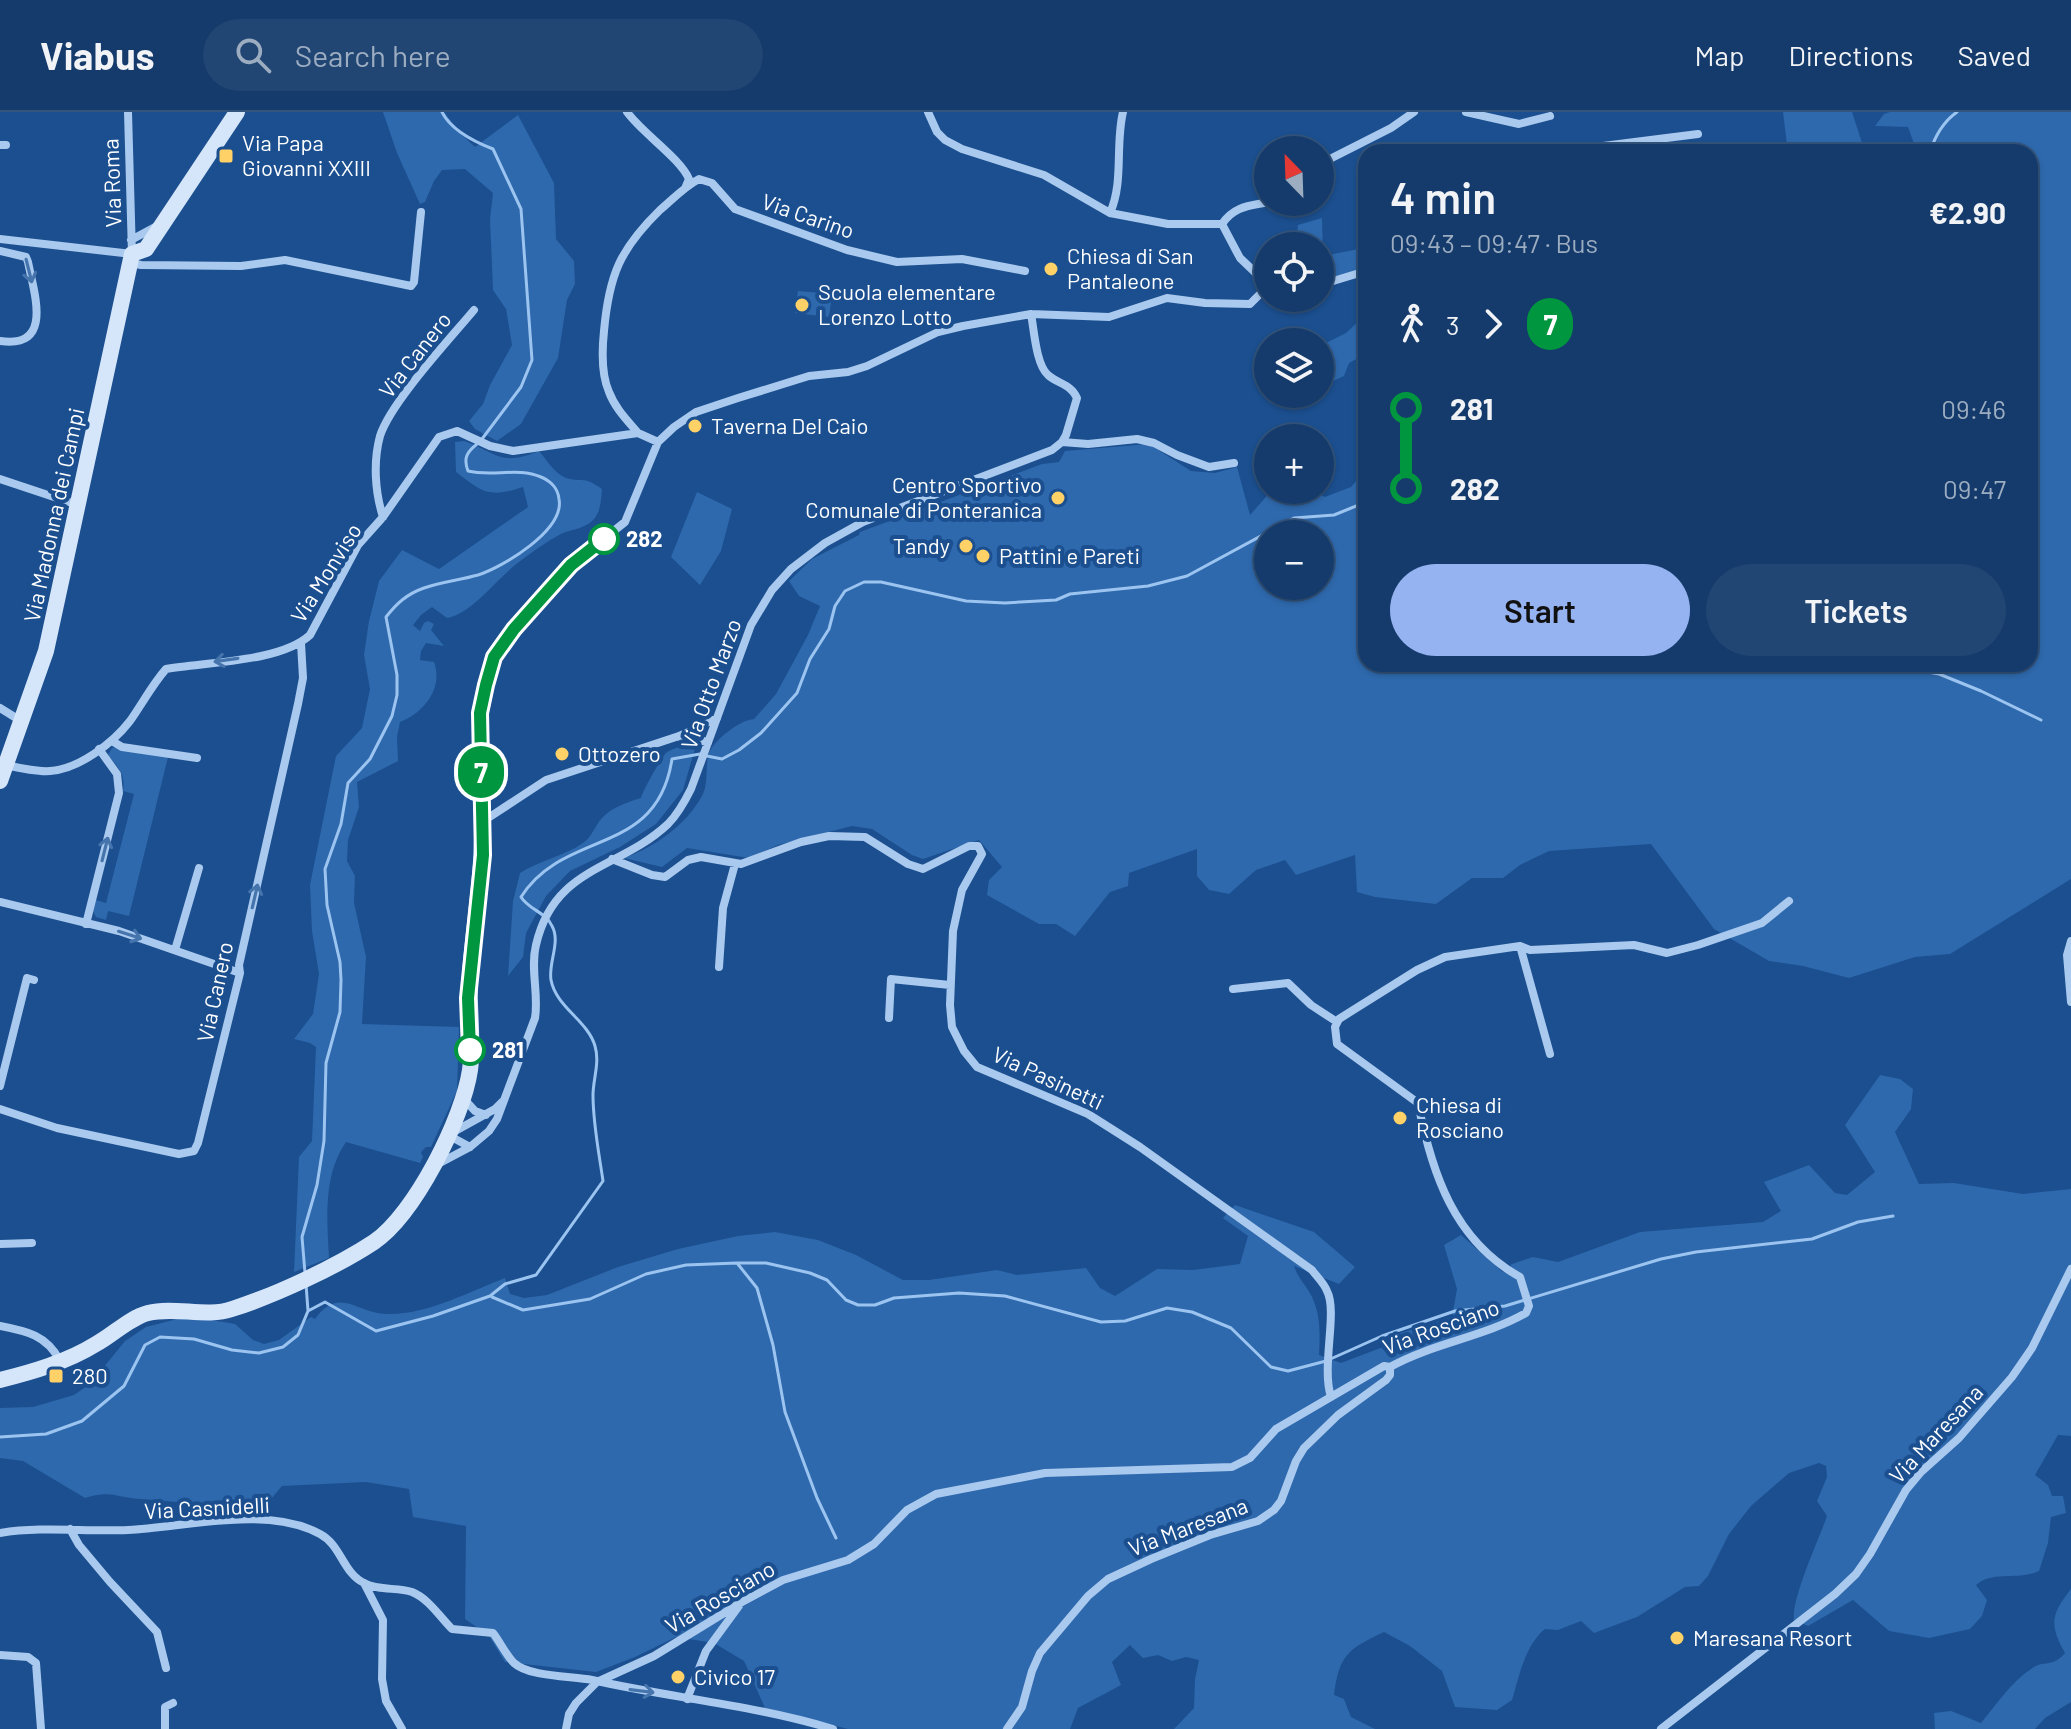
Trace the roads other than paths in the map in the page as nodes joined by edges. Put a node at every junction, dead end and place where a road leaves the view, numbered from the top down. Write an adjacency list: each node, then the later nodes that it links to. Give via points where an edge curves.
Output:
1 (128, 112): 21 (street, Via Roma)
2 (237, 112): 21 (street, via 146,249)
3 (627, 112): 14 (street, via 683,168 689,179)
4 (928, 112): 17 (street, via 945,140 1044,175)
5 (1123, 112): 17 (street, via 1117,197)
6 (1414, 112): 10 (street)
7 (1466, 112): 8 (street, via 1519,124)
8 (1550, 116)
9 (1698, 134): 11 (street)
10 (1359, 144)
11 (1619, 144)
12 (1358, 145): 13 (street)
13 (1334, 157)
14 (686, 186): 22 (street, Via Carino, via 706,179 735,209 847,250 897,262 962,259); 30 (street, via 626,247 606,306 602,347 607,389)
15 (1254, 205): 18 (street, via 1229,213)
16 (421, 212): 21 (street, via 411,286 285,260 241,266 141,265)
17 (1110, 213): 18 (street, via 1168,224)
18 (1222, 224): 23 (street, via 1240,258)
19 (0, 239): 21 (street)
20 (0, 251): 29 (street, one-way to 29, via 26,257 37,323 23,340)
21 (131, 252): 35 (street, Via Madonna dei Campi)
22 (1025, 271)
23 (1254, 271)
24 (1358, 273): 25 (street)
25 (1334, 281)
26 (1254, 300): 28 (street, via 1205,303 1167,298 1109,317)
27 (474, 310): 36 (street, Via Canero, via 407,393 381,435 376,484)
28 (1031, 314): 31 (street, via 938,332 867,366 809,376 696,412); 32 (street, via 1040,365 1077,398)
29 (0, 341)
30 (638, 433): 31 (street); 36 (street, Via Monviso, via 513,451 457,431 439,437)
31 (658, 442): 47 (street, via 625,522 571,565 494,657 480,713)
32 (1062, 442): 33 (street, via 1137,439 1209,467); 39 (street, Via Otto Marzo, via 863,522 807,556 758,610)
33 (1234, 463)
34 (0, 479): 35 (street)
35 (78, 505): 40 (street, Via Madonna dei Campi, via 46,651)
36 (383, 517): 37 (street, Via Monviso, via 358,545)
37 (301, 643): 42 (street, Via Monviso, one-way to 42, via 272,655 166,669); 58 (street, Via Canero, one-way to 37, via 301,691)
38 (0, 708): 40 (street)
39 (717, 718): 41 (street); 43 (street, Via Otto Marzo)
40 (21, 721): 46 (street, Via Madonna dei Campi)
41 (679, 736): 43 (street); 47 (street, via 546,780)
42 (112, 741): 44 (street, Via Monviso); 45 (street)
43 (708, 744): 48 (street, Via Otto Marzo, via 683,806 669,824)
44 (99, 749): 46 (street, Via Monviso, via 50,771); 53 (street, one-way to 44, via 119,793 117,774)
45 (197, 758)
46 (2, 774)
47 (482, 822): 68 (street, via 468,998 471,1067)
48 (612, 859): 49 (street, Via Pasinetti, via 665,877 701,857); 67 (street, Via Otto Marzo, via 581,876 553,904 543,923 535,945 535,1018)
49 (735, 864): 57 (street, via 723,908); 60 (street, Via Pasinetti, via 829,836 865,837 923,869 978,846 982,854 957,906)
50 (199, 868): 56 (street)
51 (1789, 901): 55 (street, via 1762,923 1667,953 1634,945 1530,950)
52 (0, 902): 53 (street)
53 (86, 924): 56 (street, one-way to 56)
54 (2071, 941): 62 (street)
55 (1520, 946): 64 (street, via 1445,957); 65 (street)
56 (175, 950): 58 (street)
57 (719, 967)
58 (240, 973): 69 (street, Via Canero, via 194,1151 179,1154 57,1128)
59 (34, 980): 66 (street, via 27,978)
60 (950, 985): 63 (street, via 891,979); 81 (street, Via Pasinetti, via 952,1027 977,1067 1088,1114 1312,1270 1328,1292 1331,1310 1326,1361)
61 (1233, 989): 64 (street, via 1288,983)
62 (2071, 1002)
63 (889, 1018)
64 (1337, 1022): 79 (street, Via Rosciano, via 1337,1044 1418,1103 1442,1190 1464,1229 1496,1263 1520,1277 1529,1306 1511,1322)
65 (1550, 1054)
66 (0, 1086)
67 (505, 1098): 70 (street, Via Otto Marzo); 72 (street, Via Otto Marzo, via 489,1131)
68 (464, 1099): 70 (street); 71 (street)
69 (0, 1109)
70 (486, 1115): 71 (street, Via Otto Marzo)
71 (448, 1135): 72 (street); 73 (street)
72 (470, 1147): 73 (street, Via Otto Marzo)
73 (432, 1167): 78 (street, via 398,1220 376,1241 313,1275 229,1311 147,1313)
74 (32, 1243): 75 (street)
75 (0, 1244)
76 (2071, 1269): 97 (street, Via Maresana, via 2012,1377 1906,1490 1856,1574)
77 (0, 1326): 78 (street, via 45,1340)
78 (60, 1361): 80 (street)
79 (1390, 1367): 81 (street, Via Rosciano); 96 (street, Via Maresana, via 1386,1380 1304,1448 1274,1510 1258,1521 1151,1559 1108,1579 1088,1596 1040,1653 1022,1707)
80 (0, 1380)
81 (1331, 1397): 85 (street, Via Rosciano, via 1276,1429 1250,1458 1232,1467 1045,1473 936,1494 907,1510 874,1544 848,1560 783,1580)
82 (70, 1529): 83 (street, Via Casnidelli); 84 (street, Via Casnidelli, via 246,1520 286,1523 332,1542); 87 (street, via 157,1632)
83 (0, 1533)
84 (364, 1583): 88 (street, via 425,1599 452,1629 493,1633 515,1664); 93 (street, Via Casnidelli, via 383,1620 382,1679 386,1701)
85 (742, 1602): 88 (street, Via Rosciano, via 654,1656); 89 (street, via 706,1651)
86 (0, 1655): 91 (street, via 28,1657 36,1663)
87 (166, 1668)
88 (597, 1682): 89 (street, one-way to 89); 94 (street, via 576,1703)
89 (687, 1699): 95 (street, via 753,1708)
90 (173, 1703): 92 (street, via 165,1707)
91 (41, 1729)
92 (165, 1729)
93 (402, 1729)
94 (566, 1729)
95 (833, 1729)
96 (1007, 1729)
97 (1661, 1729)

